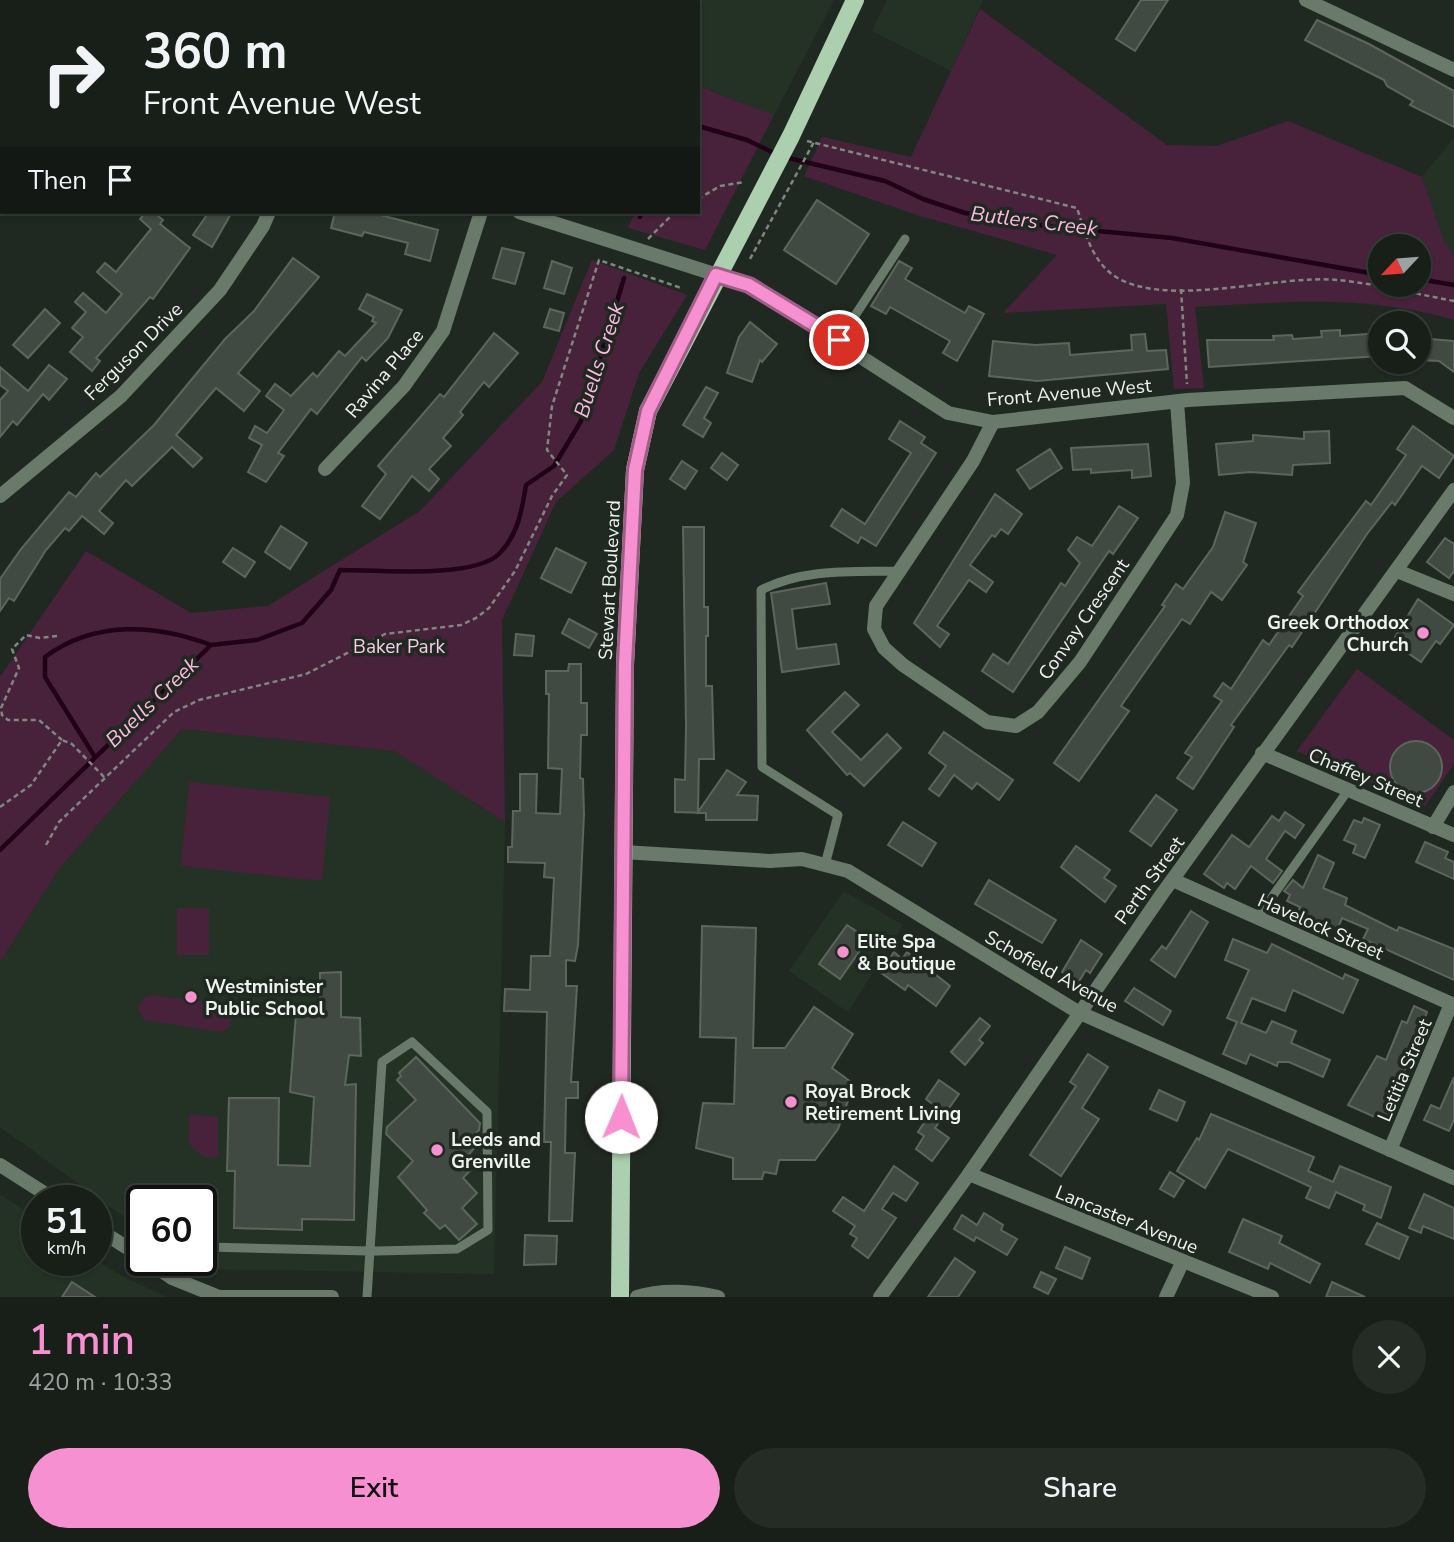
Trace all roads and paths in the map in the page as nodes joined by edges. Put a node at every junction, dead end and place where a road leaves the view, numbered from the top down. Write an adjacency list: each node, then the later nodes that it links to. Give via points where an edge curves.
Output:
1 (854, 0): 13 (main road, Stewart Boulevard, via 791,136)
2 (1306, 0): 3 (street)
3 (1454, 70)
4 (744, 183): 5 (path, via 720,186)
5 (700, 198)
6 (268, 214): 23 (street, Ferguson Drive, via 220,290 121,396)
7 (480, 214): 21 (street, Ravina Place, via 443,331 404,386)
8 (525, 214): 11 (street, Front Avenue West)
9 (671, 214): 11 (path)
10 (905, 239): 17 (lane)
11 (639, 250): 13 (street, Front Avenue West)
12 (750, 259): 15 (path, via 814,142 1077,208 1101,263 1116,277)
13 (716, 275): 17 (street, Front Avenue West, via 749,285); 37 (main road, Stewart Boulevard, via 648,411 635,470 625,664)
14 (681, 288): 30 (path, via 599,260 552,407 547,450 567,475 515,571 489,608 461,625 384,634 306,674 199,699 174,712)
15 (1181, 289): 16 (path, via 1336,280); 18 (path)
16 (1454, 301)
17 (839, 340): 20 (street, Front Avenue West, via 948,413)
18 (1182, 401): 19 (street, Front Avenue West, via 1405,388); 20 (street, Front Avenue West); 24 (street, Convay Crescent, via 1183,483 1177,515 1080,662 1038,712 1016,726 987,722 884,648 874,629 876,606)
19 (1454, 418)
20 (993, 422): 24 (street, Convay Crescent, via 973,461)
21 (325, 469)
22 (1454, 490): 25 (street, Perth Street)
23 (0, 496)
24 (900, 571): 38 (lane, via 821,572 781,580 761,590 762,767 838,815)
25 (1397, 571): 26 (street); 29 (street, Perth Street)
26 (1454, 594)
27 (57, 636): 28 (path, via 26,635 12,649 19,668 1,708 8,720 39,720)
28 (62, 740): 30 (path, via 72,744); 33 (path, via 30,785)
29 (1262, 753): 31 (street, Chaffey Street); 39 (street, Perth Street)
30 (106, 779): 36 (path, via 59,822)
31 (1349, 789): 34 (street, Chaffey Street); 40 (lane)
32 (1454, 792): 34 (street)
33 (0, 807)
34 (1433, 827): 35 (street, Chaffey Street)
35 (1454, 835)
36 (46, 845)
37 (623, 852): 38 (street, Schofield Avenue, via 802,859); 54 (main road, Stewart Boulevard)
38 (825, 865): 42 (street, Schofield Avenue, via 848,871 892,896)
39 (1173, 880): 40 (street, Havelock Street); 42 (street, Perth Street)
40 (1257, 918): 41 (street, Havelock Street)
41 (1452, 1005): 43 (street, Letitia Street)
42 (1078, 1012): 43 (street, Schofield Avenue); 45 (street, Perth Street)
43 (1390, 1150): 46 (street, Schofield Avenue)
44 (0, 1165): 47 (street)
45 (969, 1174): 50 (street, Lancaster Avenue); 57 (street, Perth Street)
46 (1454, 1178)
47 (31, 1185)
48 (217, 1247): 49 (lane)
49 (369, 1251): 49 (lane, via 457,1250 488,1230 487,1112 412,1042 382,1062); 53 (lane)
50 (1182, 1263): 58 (street); 59 (street, Lancaster Avenue)
51 (172, 1276): 52 (street, via 219,1297)
52 (332, 1297)
53 (368, 1297)
54 (620, 1297)
55 (637, 1297): 56 (street, via 687,1293)
56 (718, 1297)
57 (880, 1297)
58 (1166, 1297)
59 (1272, 1297)

